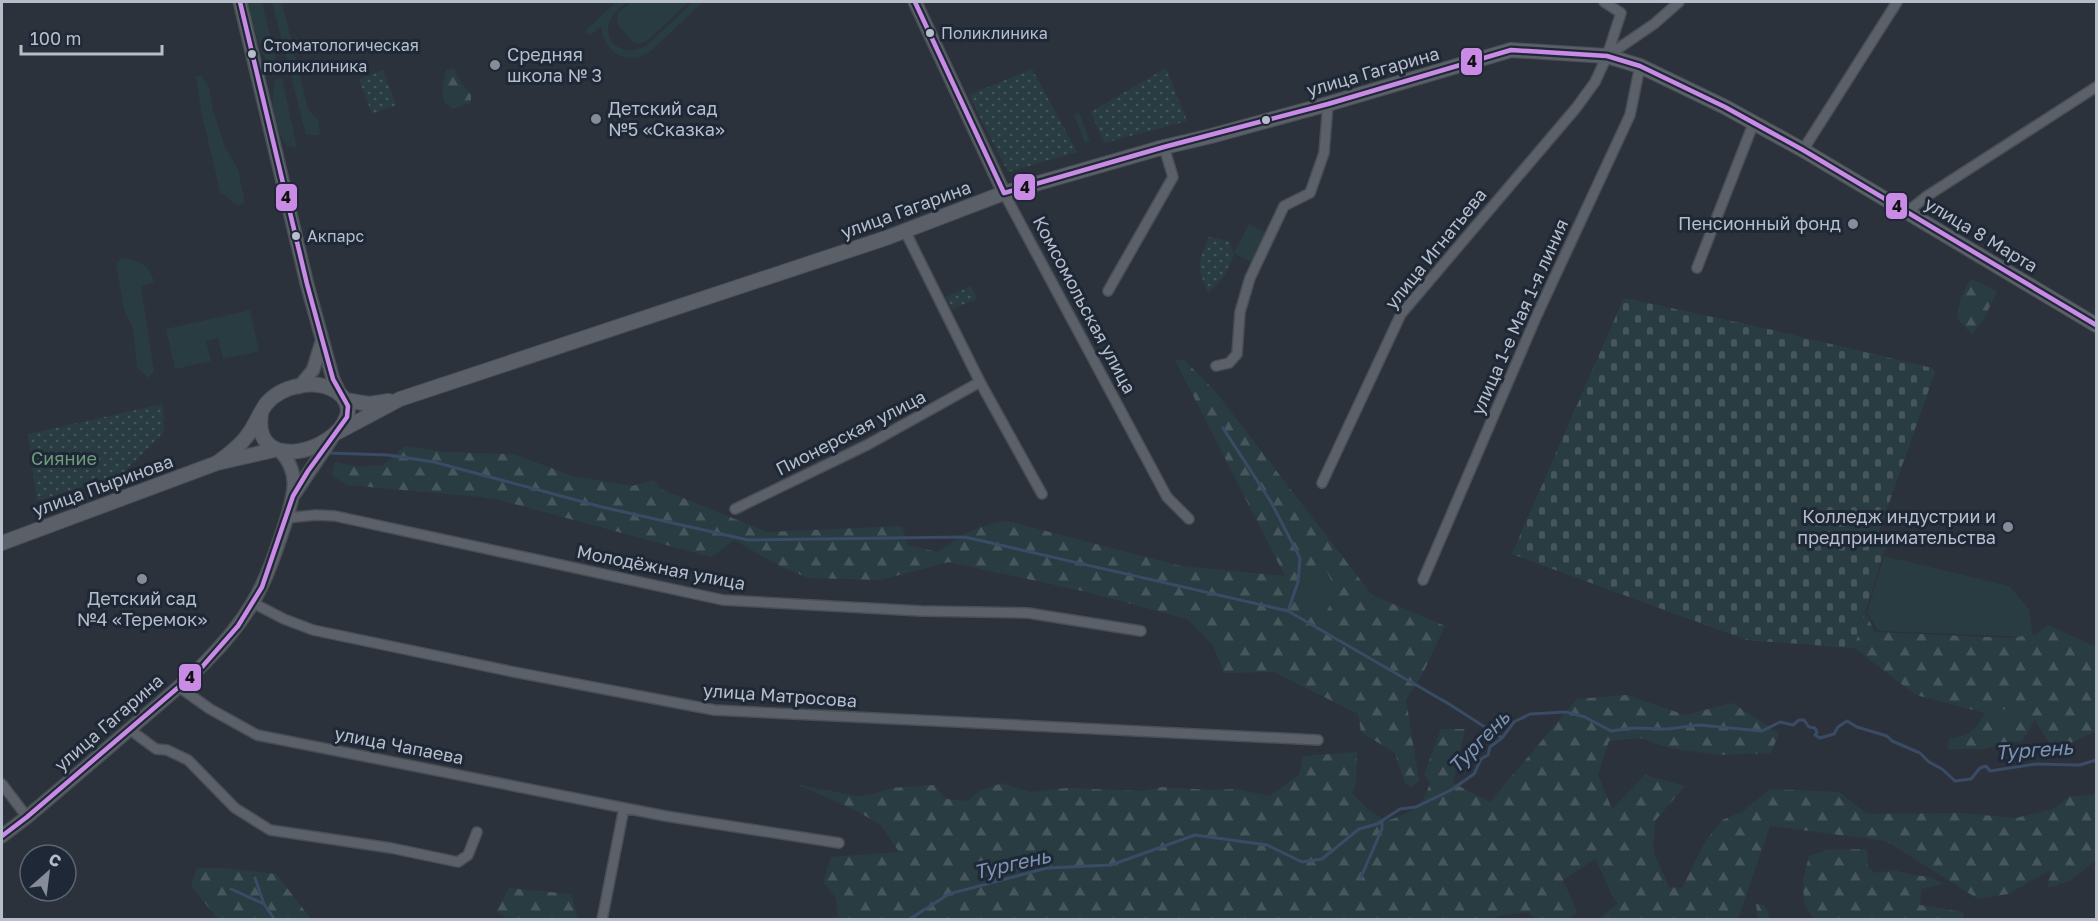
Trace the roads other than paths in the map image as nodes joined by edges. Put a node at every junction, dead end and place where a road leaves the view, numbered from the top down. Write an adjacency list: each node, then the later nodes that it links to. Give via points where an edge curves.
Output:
1 (240, 2): 19 (street)
2 (915, 2): 13 (street, Комсомольская улица)
3 (1604, 2): 6 (street, via 1621,13)
4 (1679, 2): 6 (street)
5 (1897, 2): 12 (street)
6 (1607, 56): 7 (main road, улица 8 Марта); 9 (main road, улица Гагарина, via 1511,50); 29 (street, улица Игнатьева, via 1595,82 1576,108 1401,314)
7 (1640, 66): 10 (main road, улица 8 Марта); 36 (street, улица 1-е Мая 1-я линия, via 1630,115 1537,315)
8 (2097, 87): 14 (street)
9 (1328, 104): 11 (main road, улица Гагарина); 20 (street, via 1326,145 1310,193 1284,206 1250,278 1240,312 1237,354 1229,363)
10 (1754, 122): 12 (main road, улица 8 Марта); 16 (street)
11 (1164, 147): 13 (main road, улица Гагарина); 17 (street, via 1173,177)
12 (1803, 150): 14 (main road, улица 8 Марта)
13 (1004, 193): 15 (main road, улица Гагарина); 34 (street, Комсомольская улица, via 1167,497)
14 (1907, 212): 18 (main road, улица 8 Марта)
15 (905, 231): 21 (street); 24 (main road, улица Гагарина)
16 (1697, 268)
17 (1108, 291)
18 (2097, 325)
19 (322, 340): 22 (street, via 313,370); 23 (street)
20 (1216, 366)
21 (980, 382): 30 (street); 32 (street, Пионерская улица, via 867,445)
22 (299, 387): 23 (main road, via 317,384); 25 (main road, via 270,400)
23 (342, 397): 24 (main road, улица Гагарина, via 369,404); 26 (main road, via 348,411)
24 (400, 399): 26 (main road, улица Гагарина)
25 (261, 414): 27 (main road, via 260,430 265,441); 28 (main road, улица Пыринова, via 249,434)
26 (336, 434): 27 (main road, via 304,449); 31 (street, улица Гагарина)
27 (277, 451): 28 (main road, улица Пыринова); 31 (street, улица Гагарина, via 293,471)
28 (217, 463): 35 (main road, улица Пыринова)
29 (1322, 483)
30 (1042, 494)
31 (293, 496): 33 (street, улица Гагарина)
32 (735, 509)
33 (286, 518): 37 (street, улица Гагарина, via 271,565); 38 (street, Молодёжная улица, via 334,516 723,600 1028,613)
34 (1190, 519)
35 (2, 543)
36 (1423, 580)
37 (253, 603): 39 (street, улица Гагарина, via 219,649); 41 (street, улица Матросова, via 314,630 714,710)
38 (1141, 631)
39 (179, 687): 40 (street, улица Гагарина); 43 (street, улица Чапаева, via 257,735)
40 (129, 729): 44 (street, улица Гагарина); 45 (street, via 156,749 189,760 235,808 270,830 458,862 468,855)
41 (1318, 740)
42 (2, 784): 44 (street)
43 (624, 808): 47 (street, улица Чапаева); 48 (street)
44 (27, 817): 46 (street, улица Гагарина)
45 (477, 832)
46 (2, 836)
47 (839, 843)
48 (602, 920)

